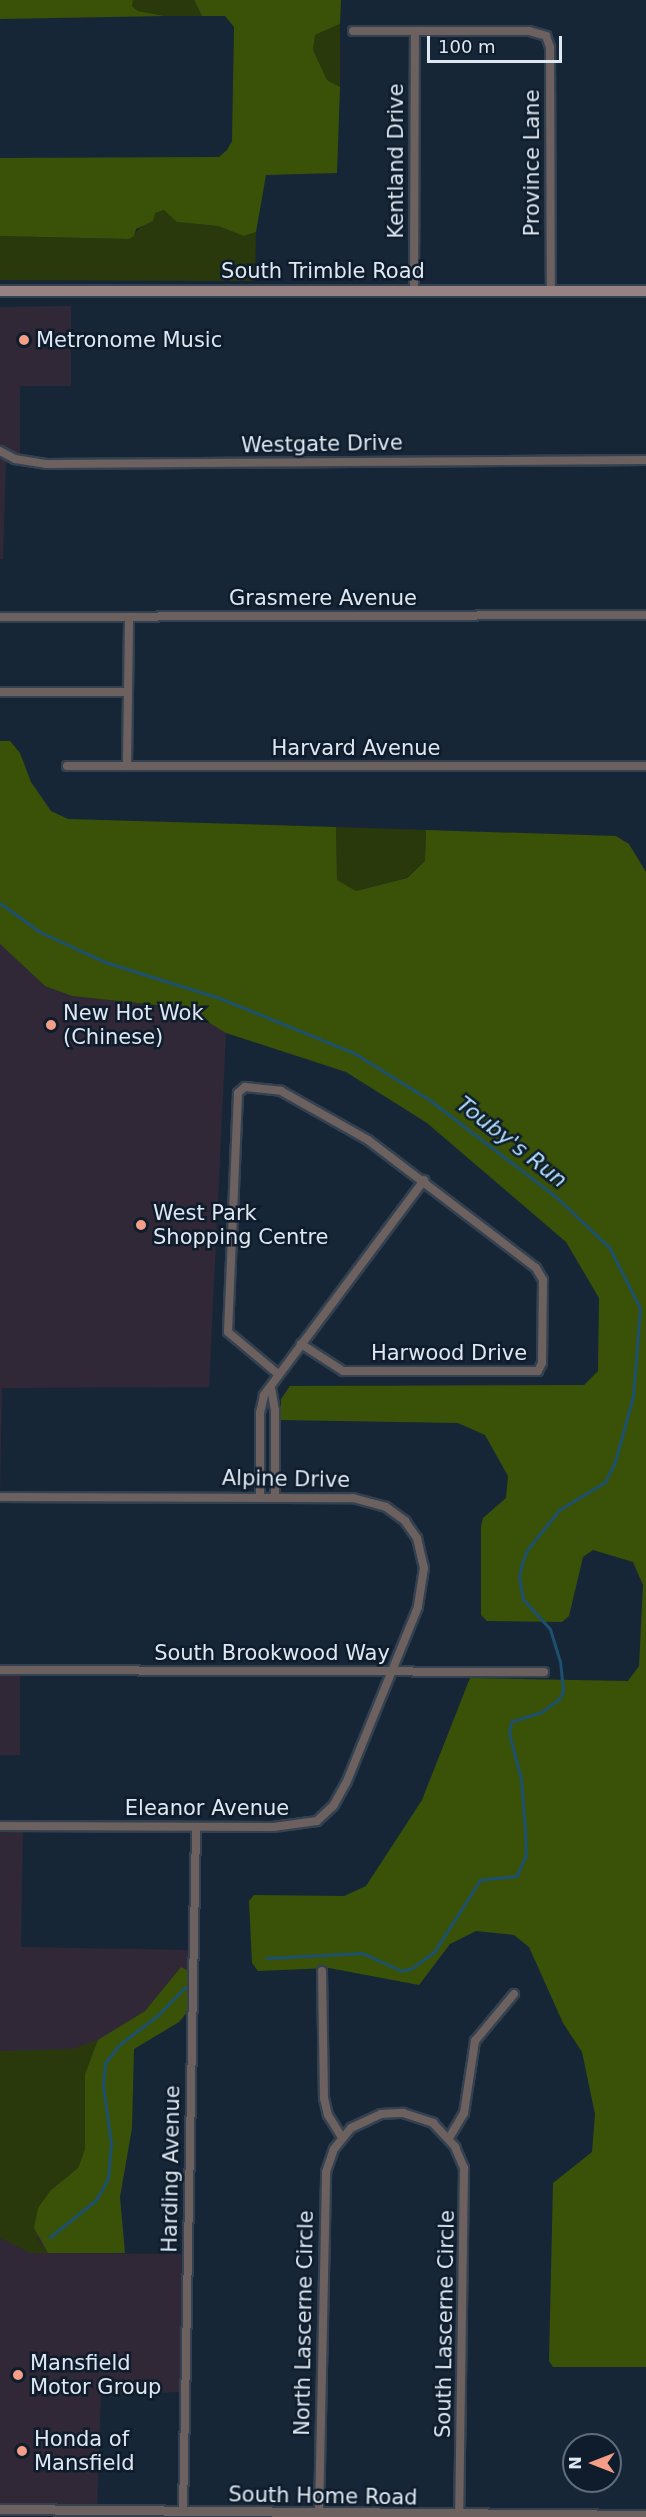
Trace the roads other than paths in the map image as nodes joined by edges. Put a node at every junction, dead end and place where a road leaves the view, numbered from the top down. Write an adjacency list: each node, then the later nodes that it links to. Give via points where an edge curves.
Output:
1 (353, 31): 2 (street)
2 (415, 32): 4 (street, Kentland Drive); 5 (street, Province Lane, via 529,31 546,36 550,47)
3 (0, 291): 4 (main road, South Trimble Road)
4 (414, 291): 5 (main road, South Trimble Road)
5 (551, 291): 6 (main road, South Trimble Road)
6 (646, 291)
7 (0, 451): 8 (street, Westgate Drive, via 15,459 46,464)
8 (646, 460)
9 (646, 615): 11 (street, Grasmere Avenue)
10 (0, 617): 11 (street, Grasmere Avenue)
11 (129, 617): 13 (street)
12 (0, 692): 13 (street)
13 (128, 692): 15 (street)
14 (67, 766): 15 (street, Harvard Avenue)
15 (127, 766): 16 (street, Harvard Avenue)
16 (646, 766)
17 (424, 1180): 18 (street); 18 (street, Harwood Drive, via 541,1274 541,1368 532,1372 344,1371); 19 (street, Harwood Drive, via 356,1132 281,1091 241,1089 228,1332)
18 (301, 1344): 19 (street)
19 (278, 1374): 20 (street)
20 (271, 1388): 22 (street, via 264,1395 260,1413); 23 (street, via 275,1410)
21 (0, 1497): 22 (street, Alpine Drive)
22 (260, 1497): 23 (street, Alpine Drive)
23 (275, 1497): 25 (street, Alpine Drive, via 363,1499 396,1513 411,1530 423,1559 422,1594)
24 (0, 1670): 25 (street, South Brookwood Way)
25 (391, 1671): 26 (street, South Brookwood Way); 28 (street, Eleanor Avenue, via 346,1783 325,1815 296,1826)
26 (544, 1672)
27 (0, 1826): 28 (street, Eleanor Avenue)
28 (196, 1827): 35 (street, Harding Avenue)
29 (322, 1971): 32 (street, via 324,2098 328,2115)
30 (514, 1994): 33 (street, via 475,2041 464,2113)
31 (391, 2113): 32 (street, North Lascerne Circle, via 360,2122); 33 (street, South Lascerne Circle, via 425,2119)
32 (342, 2137): 36 (street, North Lascerne Circle, via 329,2160 324,2193)
33 (449, 2138): 37 (street, South Lascerne Circle, via 460,2156 465,2181)
34 (0, 2510): 35 (street, South Home Road)
35 (183, 2512): 36 (street, South Home Road)
36 (319, 2514): 37 (street, South Home Road)
37 (459, 2515): 38 (street, South Home Road)
38 (646, 2515)

